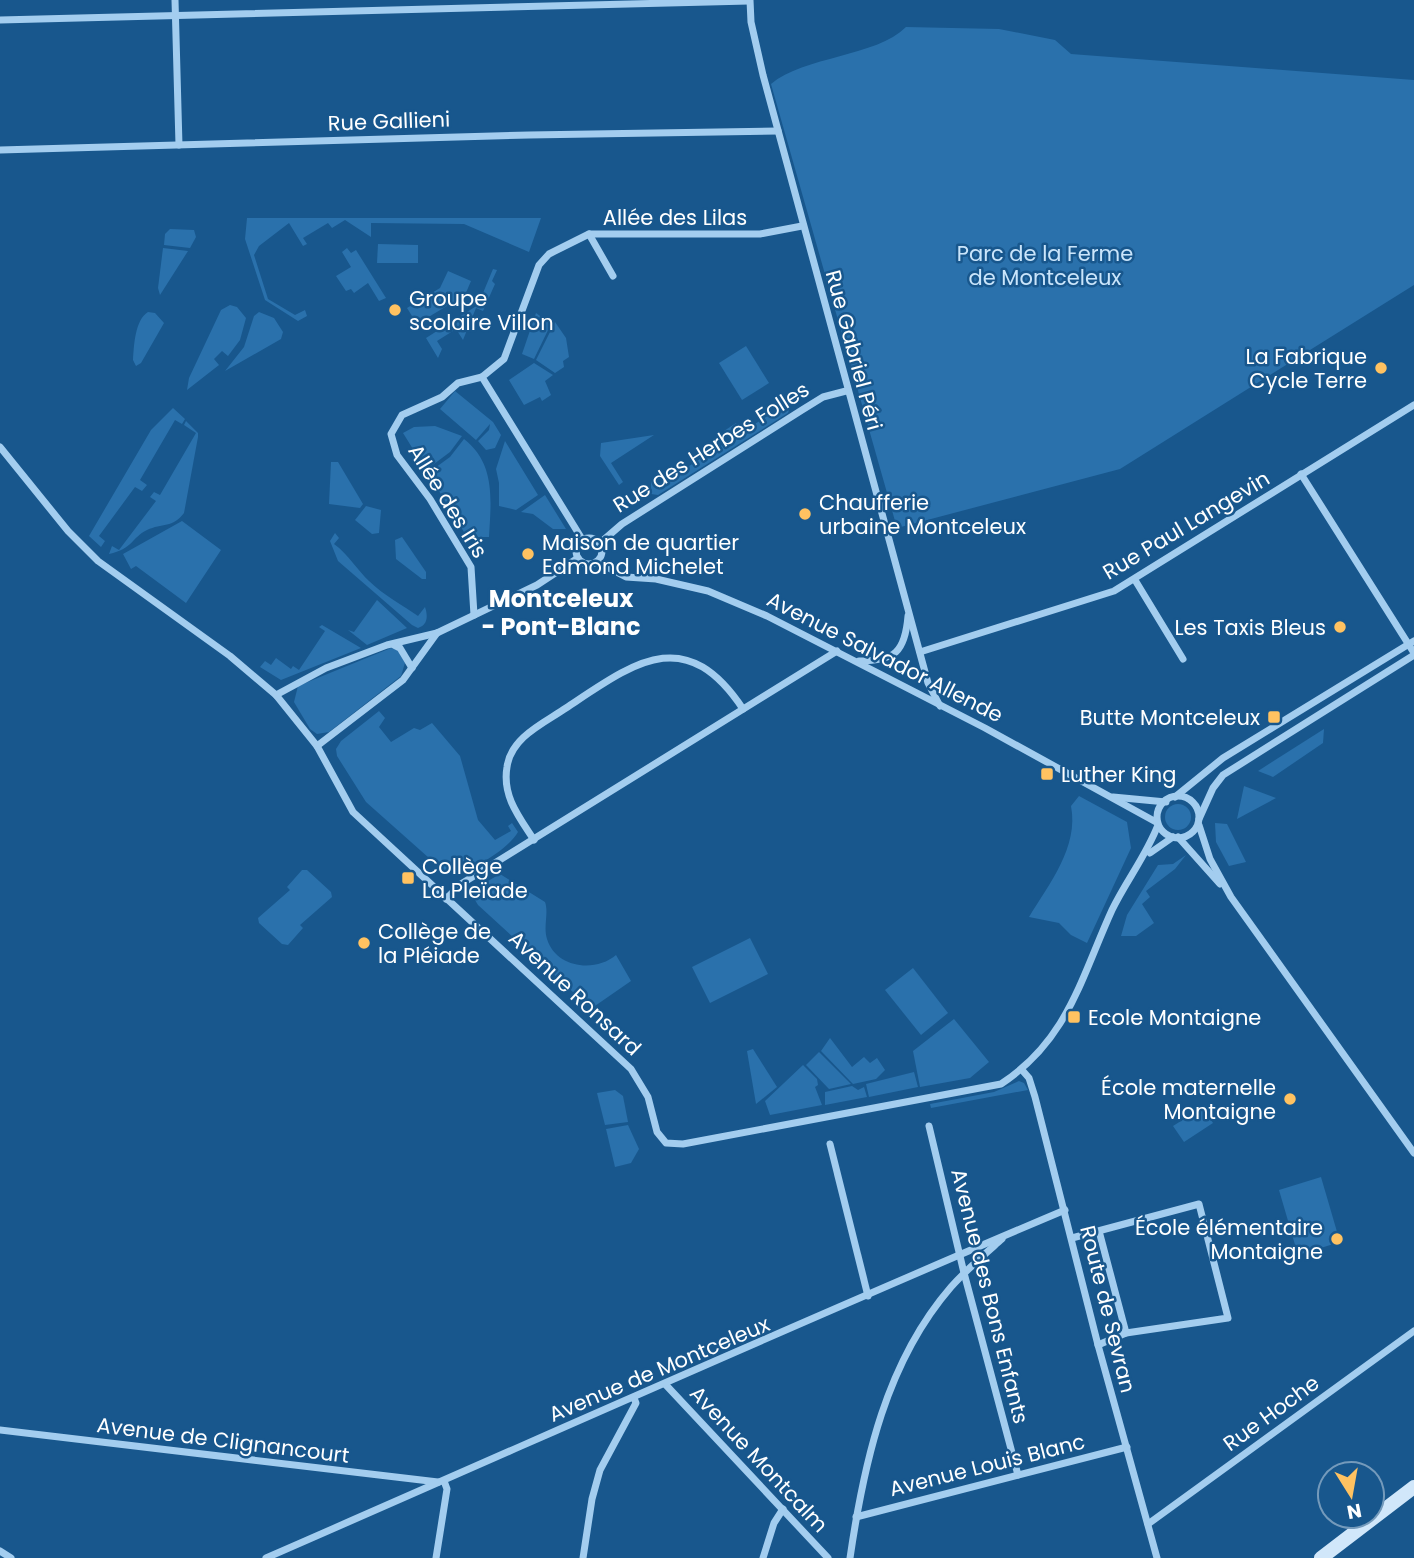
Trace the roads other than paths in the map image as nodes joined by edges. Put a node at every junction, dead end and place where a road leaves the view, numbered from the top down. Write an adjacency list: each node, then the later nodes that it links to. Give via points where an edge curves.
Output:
1 (175, 0): 3 (street)
2 (750, 1): 3 (street); 5 (street, Rue Gabriel Péri)
3 (176, 15): 4 (street); 6 (street)
4 (0, 20)
5 (778, 131): 6 (street, Rue Gallieni); 8 (street, Rue Gabriel Péri)
6 (179, 145): 7 (street, Rue Gallieni)
7 (0, 150)
8 (803, 226): 9 (street, Allée des Lilas, via 760,234); 12 (street, Rue Gabriel Péri)
9 (589, 234): 10 (street); 11 (street, Allée des Lilas, via 549,254 539,265 504,359)
10 (613, 276)
11 (482, 377): 16 (street); 22 (street, Allée des Iris, via 458,383 442,397 402,415 391,434 397,455 471,567)
12 (846, 391): 17 (street, Rue des Herbes Folles, via 823,397); 21 (street, Rue Gabriel Péri)
13 (1414, 405): 15 (street, Rue Paul Langevin)
14 (0, 447): 32 (street, via 98,561)
15 (1301, 474): 20 (street, Rue Paul Langevin); 24 (street)
16 (582, 539): 17 (street); 18 (street, via 576,548)
17 (600, 542): 19 (street, via 603,553)
18 (578, 558): 19 (street, via 584,563); 22 (street, via 537,585)
19 (597, 562): 26 (street, Avenue Salvador Allende, via 626,577 708,591)
20 (1135, 580): 27 (street, Rue Paul Langevin, via 1100,597); 29 (street)
21 (909, 612): 27 (street, Rue Gabriel Péri); 30 (street, via 906,637 898,652 879,661)
22 (474, 615): 23 (street)
23 (437, 633): 25 (street); 31 (street)
24 (1411, 643): 28 (street); 37 (street, via 1223,758)
25 (392, 644): 31 (street, via 400,648); 32 (street, via 305,677)
26 (837, 651): 30 (street, Avenue Salvador Allende); 34 (street)
27 (920, 652): 33 (street, Rue Gabriel Péri)
28 (1414, 654): 39 (street, via 1223,775)
29 (1183, 659)
30 (857, 661): 33 (street, Avenue Salvador Allende)
31 (412, 668): 35 (street, via 403,680)
32 (276, 695): 35 (street)
33 (940, 706): 36 (street, Avenue Salvador Allende)
34 (743, 709): 42 (street); 42 (street, via 720,679 693,663 665,658 628,668 532,730 515,746 505,778 508,796)
35 (317, 746): 45 (street, via 353,812)
36 (1108, 796): 38 (street, Avenue Salvador Allende); 40 (street, Avenue Salvador Allende)
37 (1175, 797): 38 (street); 39 (street, via 1195,803)
38 (1166, 802): 40 (street)
39 (1199, 822): 41 (street); 44 (street, via 1209,859)
40 (1157, 824): 41 (street); 43 (street, Avenue Ronsard)
41 (1175, 837): 43 (street, Avenue Ronsard); 44 (street)
42 (534, 840): 45 (street, via 459,886)
43 (1144, 859): 46 (street, Avenue Ronsard, via 1113,910 1068,1014)
44 (1231, 897): 49 (street)
45 (446, 900): 46 (street, Avenue Ronsard, via 631,1069 648,1097 657,1132 670,1144 991,1087)
46 (1022, 1070): 50 (street, Route de Sevran, via 1033,1092)
47 (929, 1126): 54 (street, Avenue des Bons Enfants)
48 (830, 1144): 56 (street)
49 (1414, 1153)
50 (1065, 1210): 52 (street, Avenue de Montceleux); 53 (street, Route de Sevran)
51 (1099, 1231): 53 (street); 58 (street); 58 (street, via 1199,1204 1228,1318)
52 (1006, 1235): 54 (street, Avenue de Montceleux); 55 (street)
53 (1072, 1238): 59 (street, Route de Sevran)
54 (960, 1253): 55 (street, Avenue des Bons Enfants); 56 (street, Avenue de Montceleux)
55 (964, 1273): 64 (street, Avenue des Bons Enfants); 70 (street, via 911,1344 890,1389 873,1437)
56 (868, 1296): 60 (street, Avenue de Montceleux)
57 (1414, 1331): 71 (street, Rue Hoche)
58 (1126, 1333): 59 (street)
59 (1097, 1345): 63 (street, Route de Sevran)
60 (665, 1384): 61 (street, Avenue de Montceleux); 69 (street, Avenue Montcalm)
61 (634, 1398): 66 (street, Avenue de Montceleux); 78 (street, via 636,1403 600,1470)
62 (0, 1430): 65 (street, Avenue de Clignancourt)
63 (1127, 1447): 64 (street, Avenue Louis Blanc); 71 (street, Route de Sevran)
64 (1018, 1475): 70 (street, Avenue Louis Blanc)
65 (404, 1479): 66 (street, Avenue de Clignancourt); 68 (street)
66 (443, 1482): 68 (street, Avenue de Montceleux); 77 (street, via 447,1489)
67 (1414, 1487): 83 (main road)
68 (407, 1497): 72 (street, Avenue de Montceleux)
69 (783, 1509): 79 (street); 80 (street, Avenue Montcalm)
70 (856, 1517): 81 (street)
71 (1148, 1524): 82 (street, Route de Sevran)
72 (290, 1548): 75 (street, Avenue de Montceleux); 76 (street)
73 (0, 1550): 74 (street)
74 (11, 1558)
75 (266, 1558)
76 (288, 1558)
77 (436, 1558)
78 (583, 1558)
79 (763, 1558)
80 (828, 1558)
81 (850, 1558)
82 (1157, 1558)
83 (1321, 1558)

